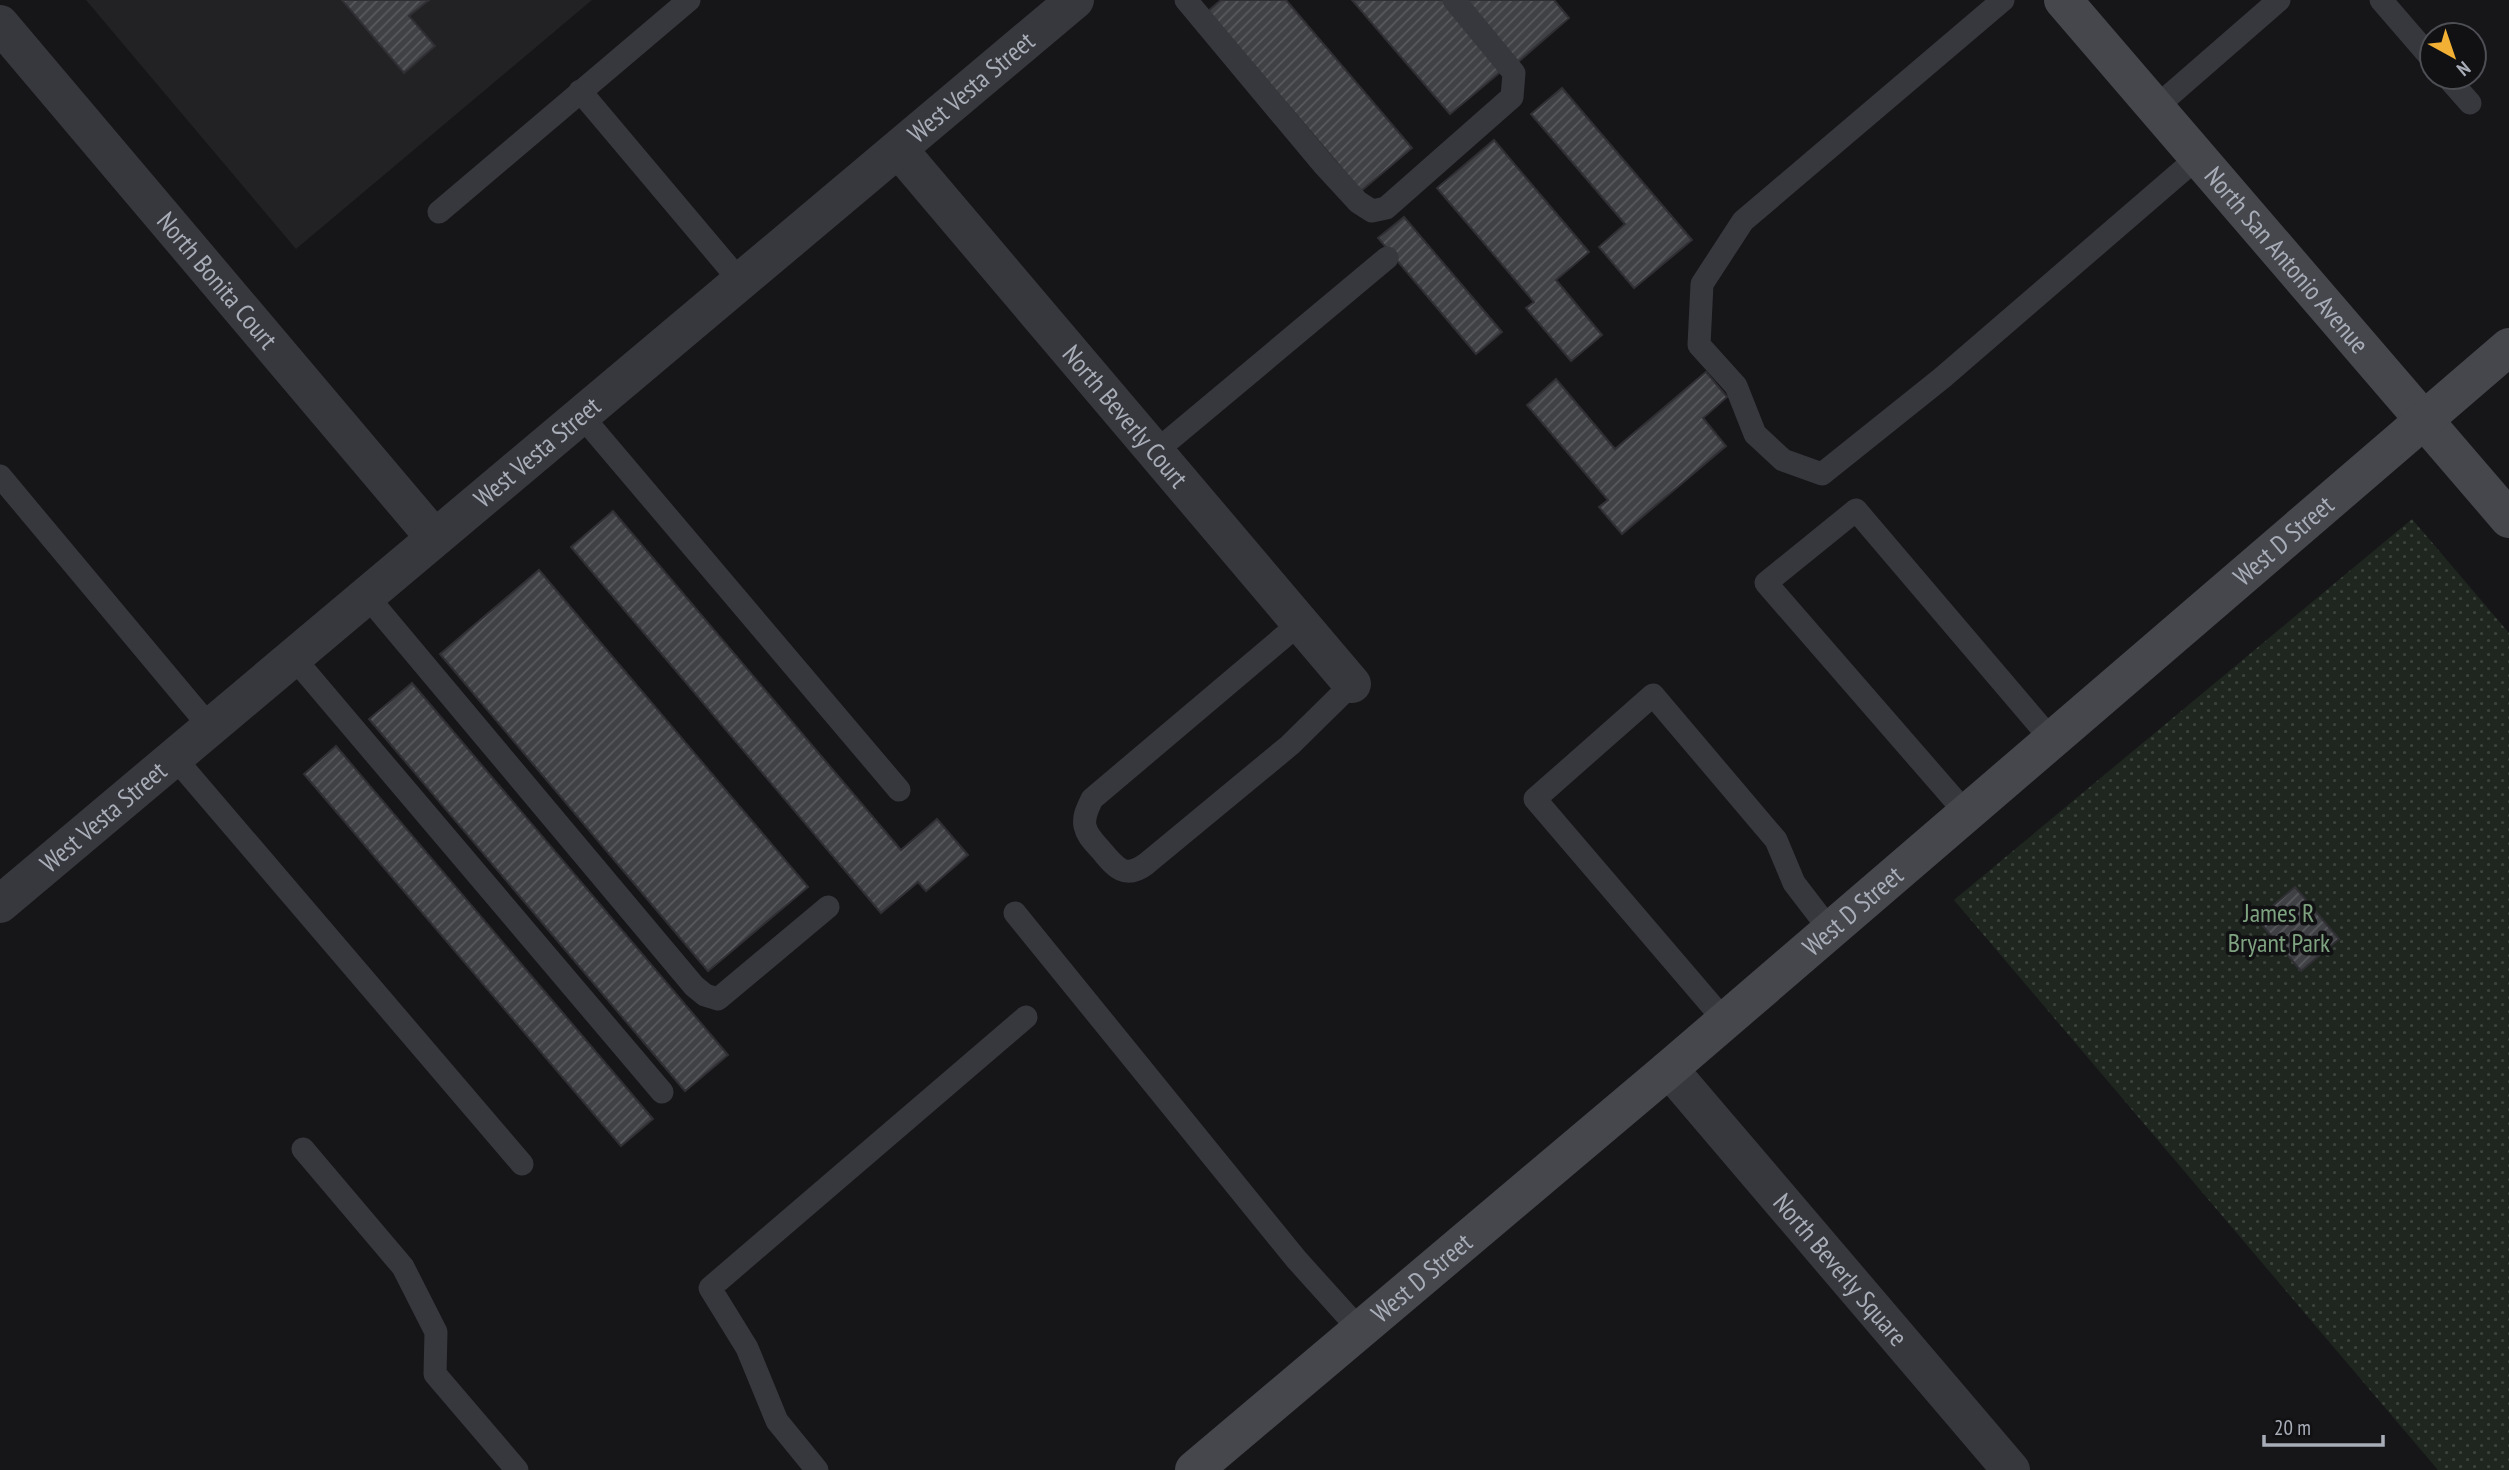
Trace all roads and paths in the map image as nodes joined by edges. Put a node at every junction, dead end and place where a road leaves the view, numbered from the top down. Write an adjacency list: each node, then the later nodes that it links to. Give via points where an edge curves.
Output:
1 (689, 0): 11 (lane)
2 (1075, 0): 15 (street, West Vesta Street)
3 (1186, 0): 4 (lane, via 1323,164 1372,211 1386,208 1512,97 1514,73)
4 (1454, 0)
5 (2003, 0): 16 (lane, via 1743,221 1702,284 1699,345 1736,386 1755,434 1783,460 1822,474 1942,378)
6 (2063, 0): 14 (main road, North San Antonio Avenue)
7 (2278, 0): 14 (lane)
8 (2381, 0): 10 (lane)
9 (0, 24): 26 (street, North Bonita Court)
10 (2418, 43)
11 (580, 91): 17 (lane); 19 (lane)
12 (2459, 91): 13 (lane)
13 (2470, 103)
14 (2155, 108): 16 (main road, North San Antonio Avenue)
15 (900, 151): 19 (street, West Vesta Street); 23 (street, North Beverly Court)
16 (2197, 158): 22 (main road, North San Antonio Avenue)
17 (439, 212)
18 (1387, 258): 23 (lane)
19 (741, 282): 21 (street, West Vesta Street)
20 (2509, 346): 22 (main road, West D Street)
21 (581, 415): 26 (street, West Vesta Street); 34 (lane)
22 (2424, 418): 25 (main road, North San Antonio Avenue); 32 (main road, West D Street)
23 (1156, 452): 28 (street, North Beverly Court)
24 (0, 475): 31 (lane)
25 (2509, 519)
26 (434, 537): 27 (street, West Vesta Street)
27 (366, 595): 29 (street, West Vesta Street); 37 (lane, via 705,995 718,999)
28 (1300, 623): 30 (street, North Beverly Court); 30 (lane, via 1093,799 1085,827 1114,866 1137,871 1290,745)
29 (293, 657): 31 (street, West Vesta Street); 43 (lane)
30 (1352, 684)
31 (210, 727): 33 (street, West Vesta Street)
32 (2051, 739): 35 (main road, West D Street); 35 (lane, via 1856,510 1766,583)
33 (174, 757): 36 (street, West Vesta Street); 45 (lane)
34 (899, 790)
35 (1966, 813): 39 (main road, West D Street)
36 (0, 904)
37 (828, 907)
38 (1015, 913): 46 (lane, via 1296,1259)
39 (1830, 930): 41 (main road, West D Street); 41 (lane, via 1794,883 1776,840 1653,695 1535,799)
40 (1026, 1017): 48 (lane, via 710,1288 747,1348 777,1421)
41 (1725, 1021): 42 (main road, West D Street)
42 (1669, 1069): 46 (main road, West D Street); 50 (street, North Beverly Square)
43 (662, 1092)
44 (303, 1149): 47 (lane, via 403,1267 436,1332 435,1374)
45 (522, 1164)
46 (1360, 1330): 49 (main road, West D Street)
47 (517, 1470)
48 (817, 1470)
49 (1194, 1470)
50 (2011, 1470)

